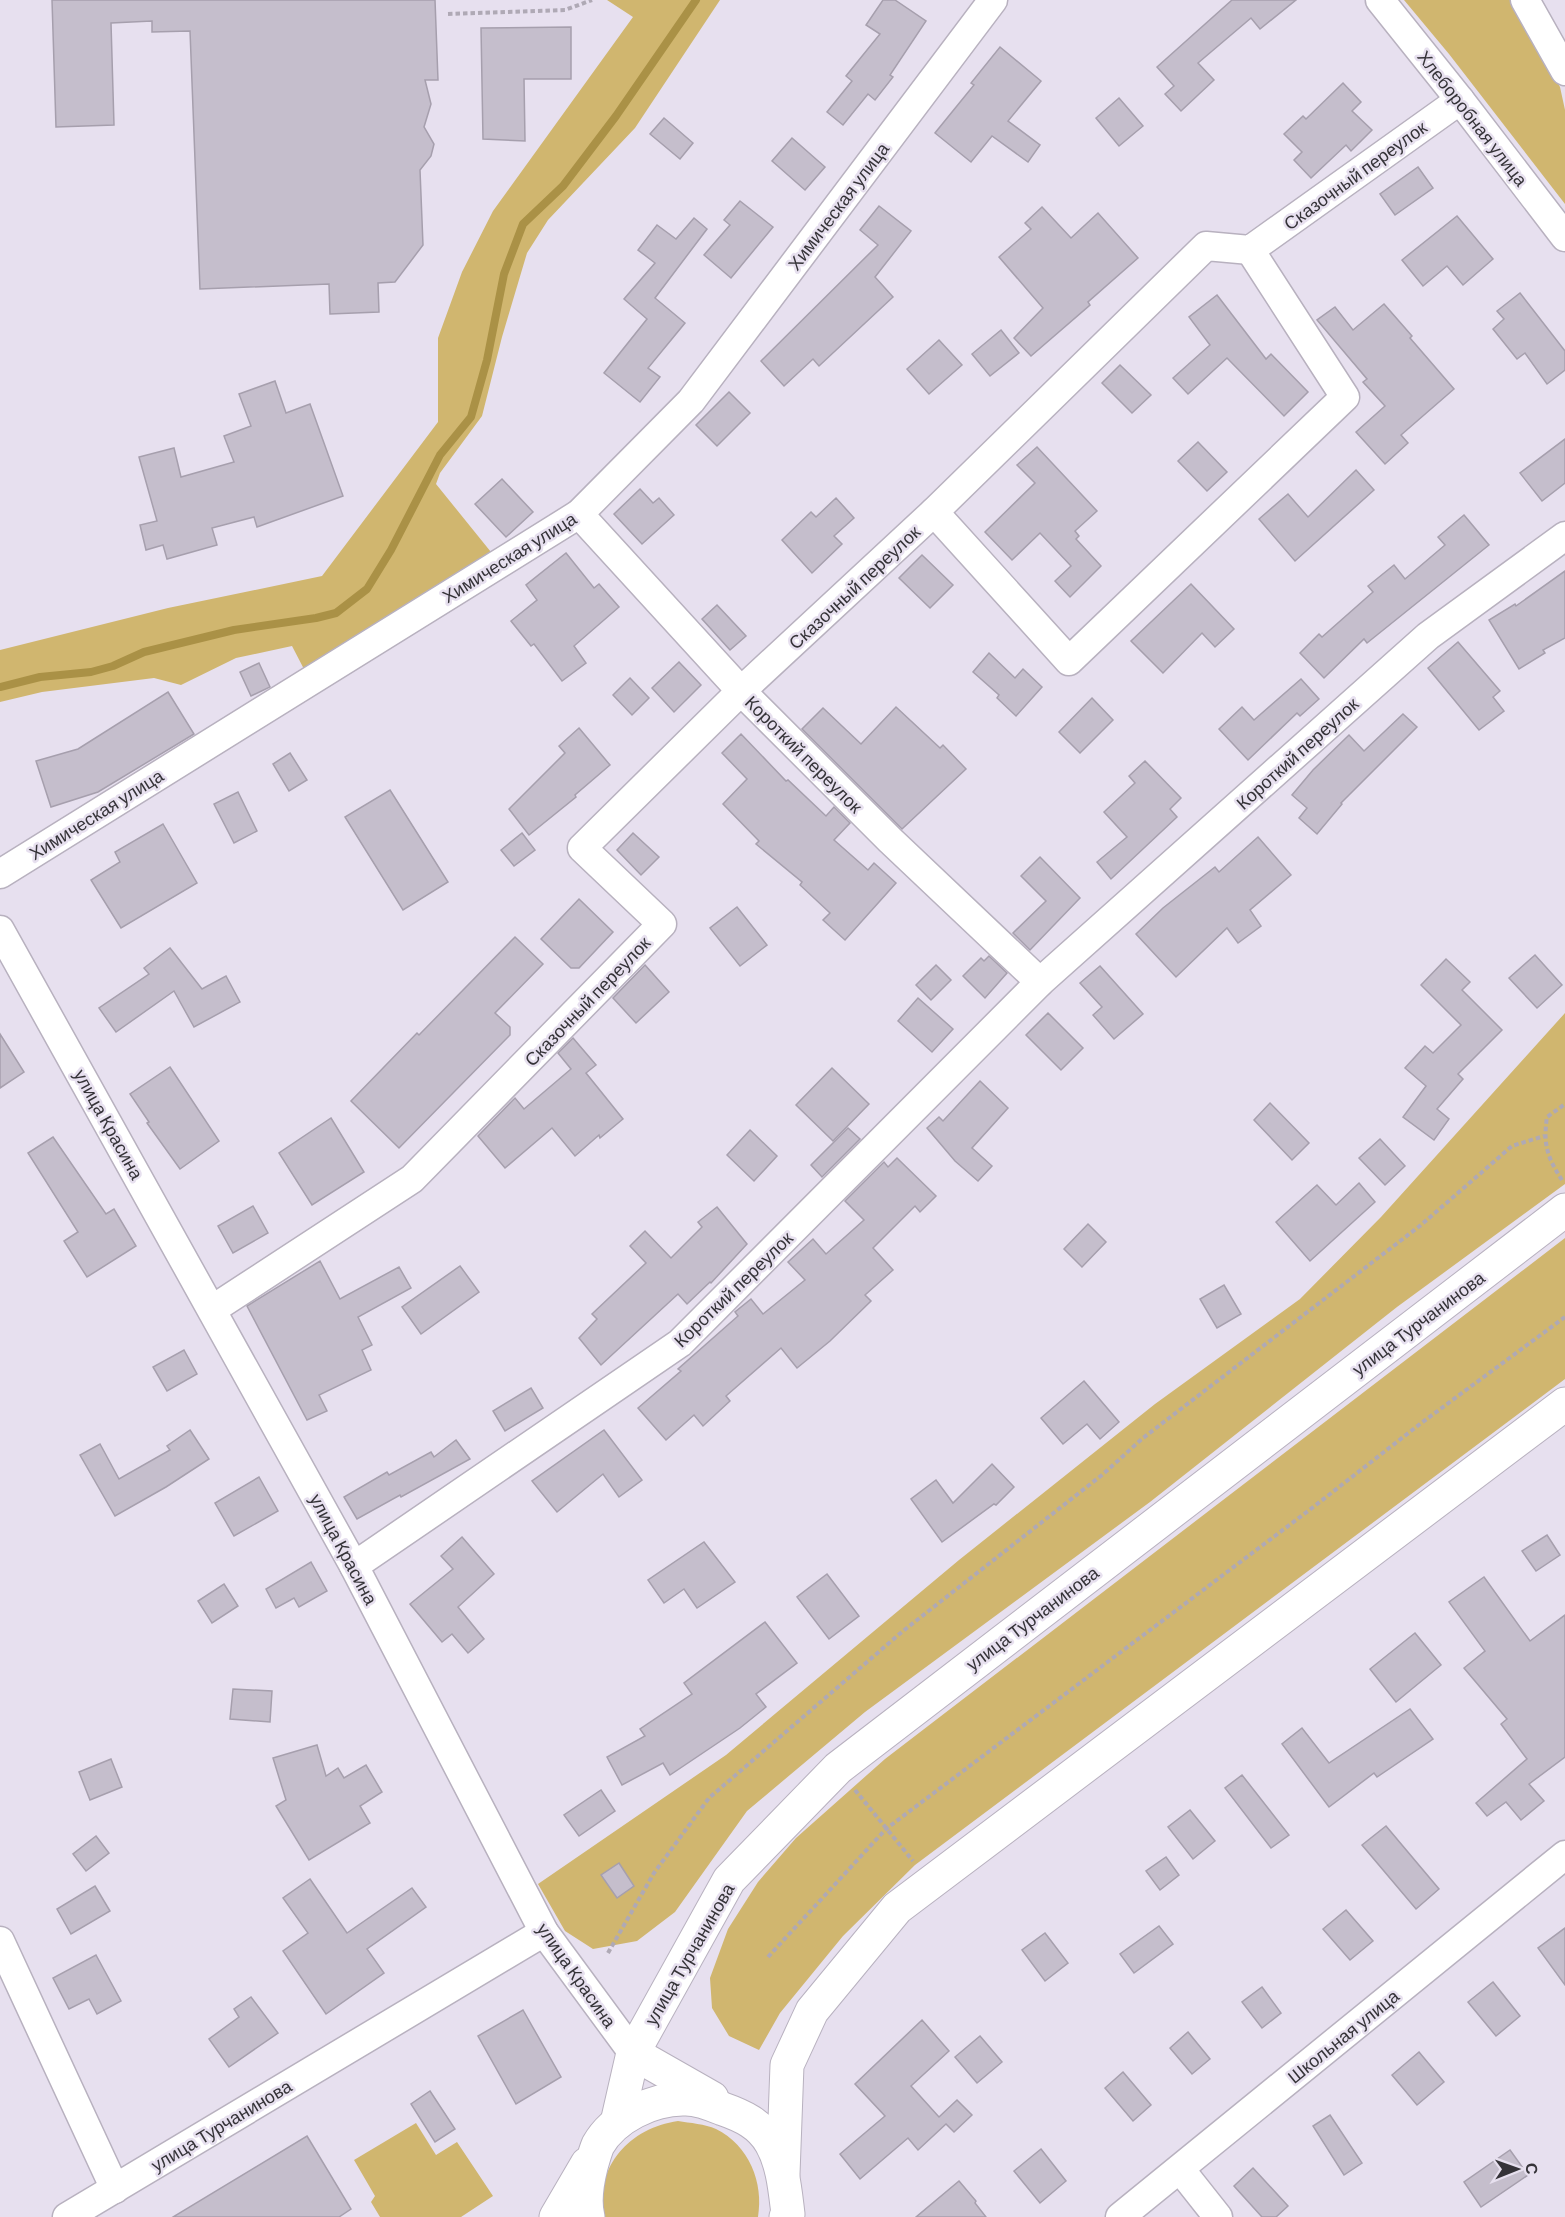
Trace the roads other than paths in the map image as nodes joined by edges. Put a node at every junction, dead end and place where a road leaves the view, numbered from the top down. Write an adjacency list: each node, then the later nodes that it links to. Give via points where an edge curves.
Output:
1 (993, 0): 9 (street, Химическая улица, via 692,401)
2 (1380, 0): 5 (street, Хлеборобная улица)
3 (1525, 0): 4 (street)
4 (1565, 71)
5 (1460, 100): 6 (street, Хлеборобная улица); 7 (street, Сказочный переулок)
6 (1565, 237)
7 (1250, 250): 8 (street, Сказочный переулок, via 1206,246); 8 (street, Сказочный переулок, via 1345,397 1069,661)
8 (934, 512): 11 (street, Сказочный переулок)
9 (579, 514): 11 (street, Короткий переулок); 12 (street, Химическая улица)
10 (1565, 536): 14 (street, Короткий переулок, via 1428,636)
11 (741, 691): 14 (street, Короткий переулок); 16 (street, Сказочный переулок, via 582,848 662,924 412,1179)
12 (0, 874)
13 (0, 930): 16 (street, улица Красина)
14 (1040, 982): 18 (street, Короткий переулок, via 680,1343)
15 (1563, 1195): 22 (street, улица Турчанинова, via 838,1768 729,1881)
16 (213, 1309): 18 (street, улица Красина)
17 (1565, 1404): 26 (street, via 897,1908 812,2011 788,2065)
18 (354, 1566): 20 (street, улица Красина)
19 (1565, 1855): 25 (street, Школьная улица)
20 (544, 1932): 22 (street, улица Красина); 27 (street, улица Турчанинова)
21 (0, 1941): 27 (street)
22 (633, 2053): 23 (street, улица Красина); 24 (street, улица Турчанинова)
23 (743, 2116): 24 (street, via 685,2098 656,2102); 26 (street, via 771,2143)
24 (607, 2135): 30 (street, улица Турчанинова); 31 (street, via 587,2183)
25 (1180, 2169): 32 (street, Школьная улица); 33 (street)
26 (783, 2174): 28 (street)
27 (115, 2188): 29 (street, улица Турчанинова)
28 (788, 2216)
29 (67, 2217)
30 (556, 2217)
31 (588, 2217)
32 (1120, 2217)
33 (1218, 2217)

